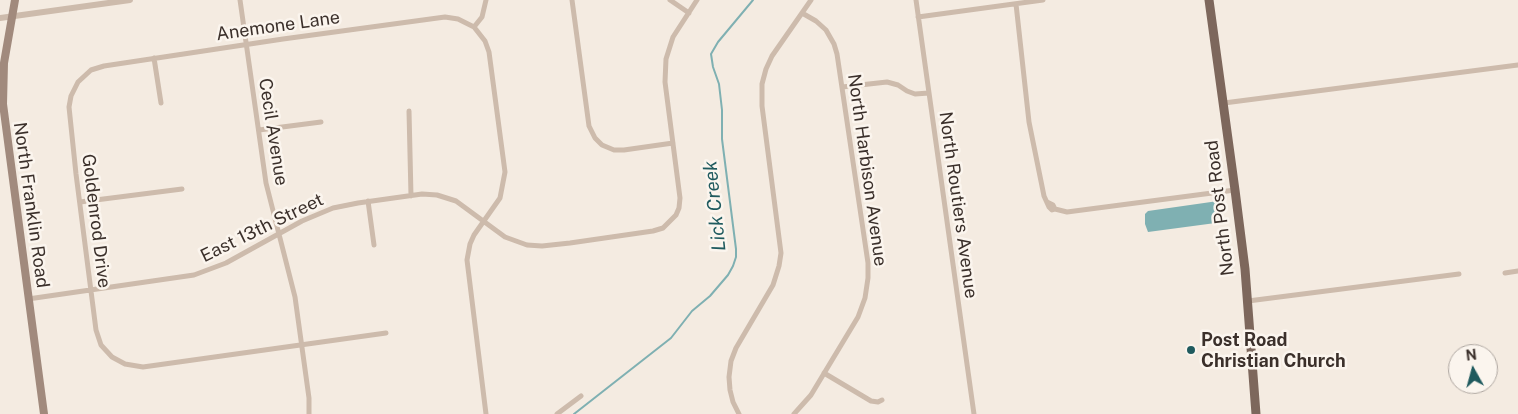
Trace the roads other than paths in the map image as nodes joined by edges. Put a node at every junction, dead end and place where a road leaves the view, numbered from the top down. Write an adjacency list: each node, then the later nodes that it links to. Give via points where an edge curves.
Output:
1 (15, 0): 15 (main road, North Franklin Road)
2 (130, 0): 15 (street)
3 (240, 0): 19 (street, Cecil Avenue)
4 (486, 0): 18 (street, via 482,17)
5 (572, 0): 30 (street, via 590,126 595,138 614,150)
6 (670, 0): 13 (street)
7 (697, 0): 13 (street)
8 (811, 0): 14 (street)
9 (916, 0): 16 (street, North Routiers Avenue)
10 (1043, 0): 12 (street)
11 (1209, 0): 26 (main road, North Post Road)
12 (1016, 4): 16 (street); 32 (street, via 1027,115 1050,208 1067,212)
13 (689, 13): 30 (street, via 671,42 665,64)
14 (802, 13): 23 (street, North Harbison Avenue, via 820,25 831,39); 54 (street, via 774,54 762,84 780,261 771,290 731,362 730,390)
15 (12, 16): 17 (street); 43 (main road, North Franklin Road, via 4,63 3,104)
16 (918, 17): 24 (street, North Routiers Avenue)
17 (0, 18)
18 (474, 27): 19 (street, Anemone Lane, via 445,17); 36 (street, via 489,50 506,174 500,198)
19 (246, 45): 20 (street, Anemone Lane); 29 (street, Cecil Avenue)
20 (154, 58): 22 (street, Anemone Lane, via 104,66); 25 (street)
21 (1518, 65): 26 (street)
22 (87, 73): 35 (street, Goldenrod Drive, via 74,89 69,107)
23 (842, 87): 24 (street, via 887,82 915,94); 47 (street, North Harbison Avenue, via 868,281 860,313)
24 (929, 93): 56 (street, North Routiers Avenue)
25 (161, 103)
26 (1224, 103): 32 (main road, North Post Road)
27 (409, 110): 33 (street)
28 (321, 122): 29 (street)
29 (259, 130): 37 (street, Cecil Avenue, via 267,188)
30 (673, 143): 36 (street, East 13th Street, via 680,200 677,213 663,228 537,246 510,240)
31 (182, 189): 35 (street)
32 (1235, 190): 44 (main road, North Post Road)
33 (411, 196): 34 (street, East 13th Street); 36 (street, East 13th Street, via 432,194 456,200)
34 (368, 201): 37 (street, East 13th Street, via 321,213); 38 (street)
35 (80, 202): 42 (street, Goldenrod Drive)
36 (484, 221): 52 (street, via 472,240 467,262)
37 (279, 234): 42 (street, East 13th Street, via 207,271); 46 (street, Cecil Avenue, via 293,287)
38 (374, 245)
39 (1518, 271): 40 (street)
40 (1505, 273)
41 (1459, 274): 44 (street)
42 (91, 290): 43 (street, East 13th Street); 46 (street, Goldenrod Drive, via 99,340 108,353 125,364 145,367)
43 (28, 299): 50 (main road, North Franklin Road)
44 (1248, 301): 57 (main road, North Post Road)
45 (386, 334): 46 (street)
46 (301, 345): 51 (street, Cecil Avenue)
47 (824, 373): 49 (street, via 871,401); 55 (street, North Harbison Avenue, via 808,400)
48 (582, 396): 53 (street)
49 (882, 400)
50 (44, 414)
51 (309, 414)
52 (486, 414)
53 (557, 414)
54 (740, 414)
55 (794, 414)
56 (974, 414)
57 (1256, 414)

